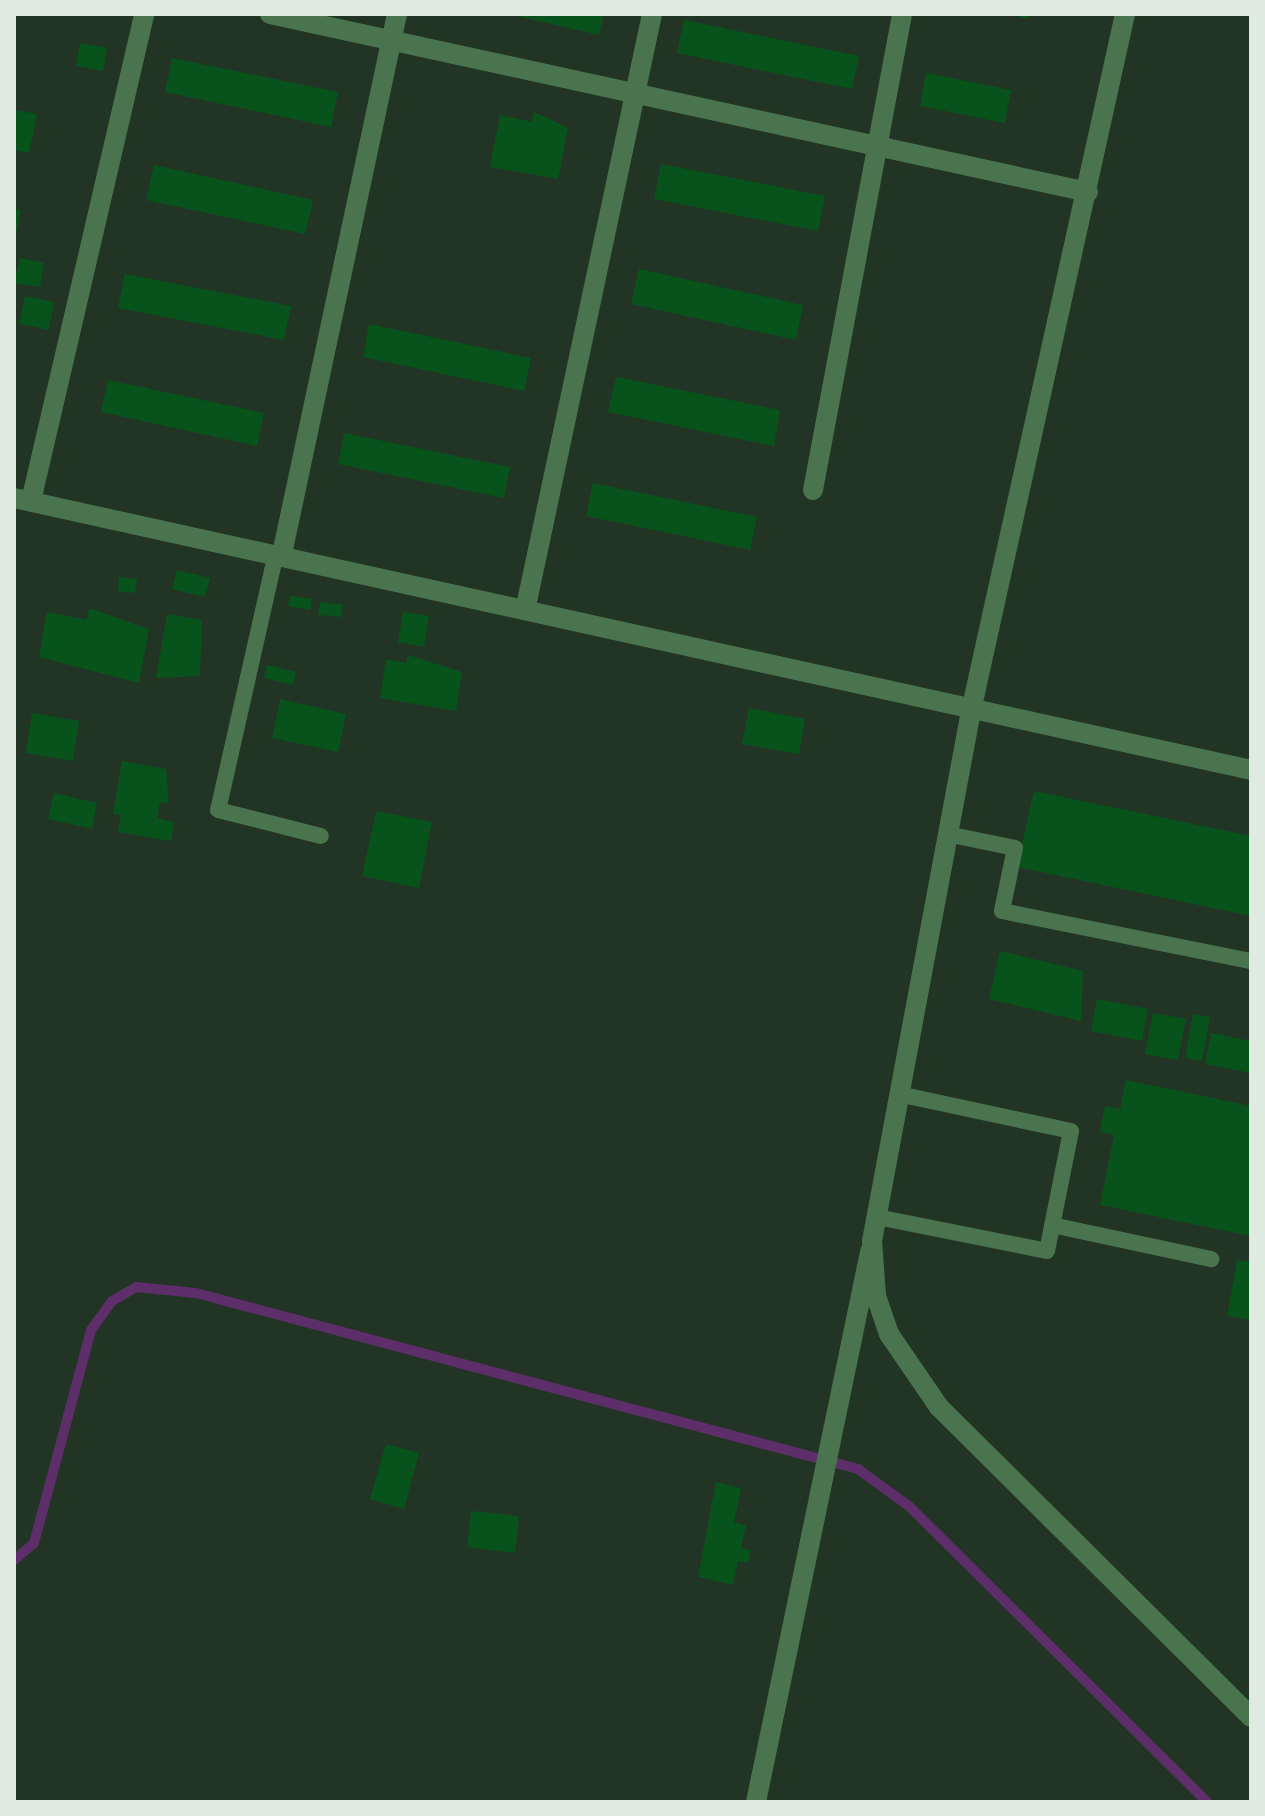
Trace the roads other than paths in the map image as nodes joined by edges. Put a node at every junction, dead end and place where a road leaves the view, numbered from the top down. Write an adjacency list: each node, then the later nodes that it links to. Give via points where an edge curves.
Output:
1 (144, 14): 12 (street)
2 (270, 14): 7 (street)
3 (397, 14): 7 (street)
4 (652, 14): 8 (street)
5 (902, 14): 9 (street)
6 (1125, 14): 10 (street)
7 (392, 41): 8 (street); 13 (street)
8 (635, 95): 9 (street); 14 (street)
9 (875, 146): 10 (street); 11 (street)
10 (1088, 192): 15 (street)
11 (813, 490)
12 (22, 499): 13 (street)
13 (279, 554): 14 (street); 18 (lane, via 218,810)
14 (526, 606): 15 (street)
15 (971, 711): 16 (street); 17 (street)
16 (1251, 770)
17 (947, 834): 19 (lane, via 1015,848 1002,911); 20 (street)
18 (321, 836)
19 (1251, 961)
20 (899, 1094): 21 (street); 22 (lane, via 1071,1131)
21 (877, 1217): 22 (lane, via 1047,1251); 23 (street)
22 (1052, 1225): 24 (lane)
23 (872, 1241): 25 (street, via 876,1296 889,1334 939,1407); 26 (street)
24 (1211, 1259)
25 (1251, 1717)
26 (756, 1802)

